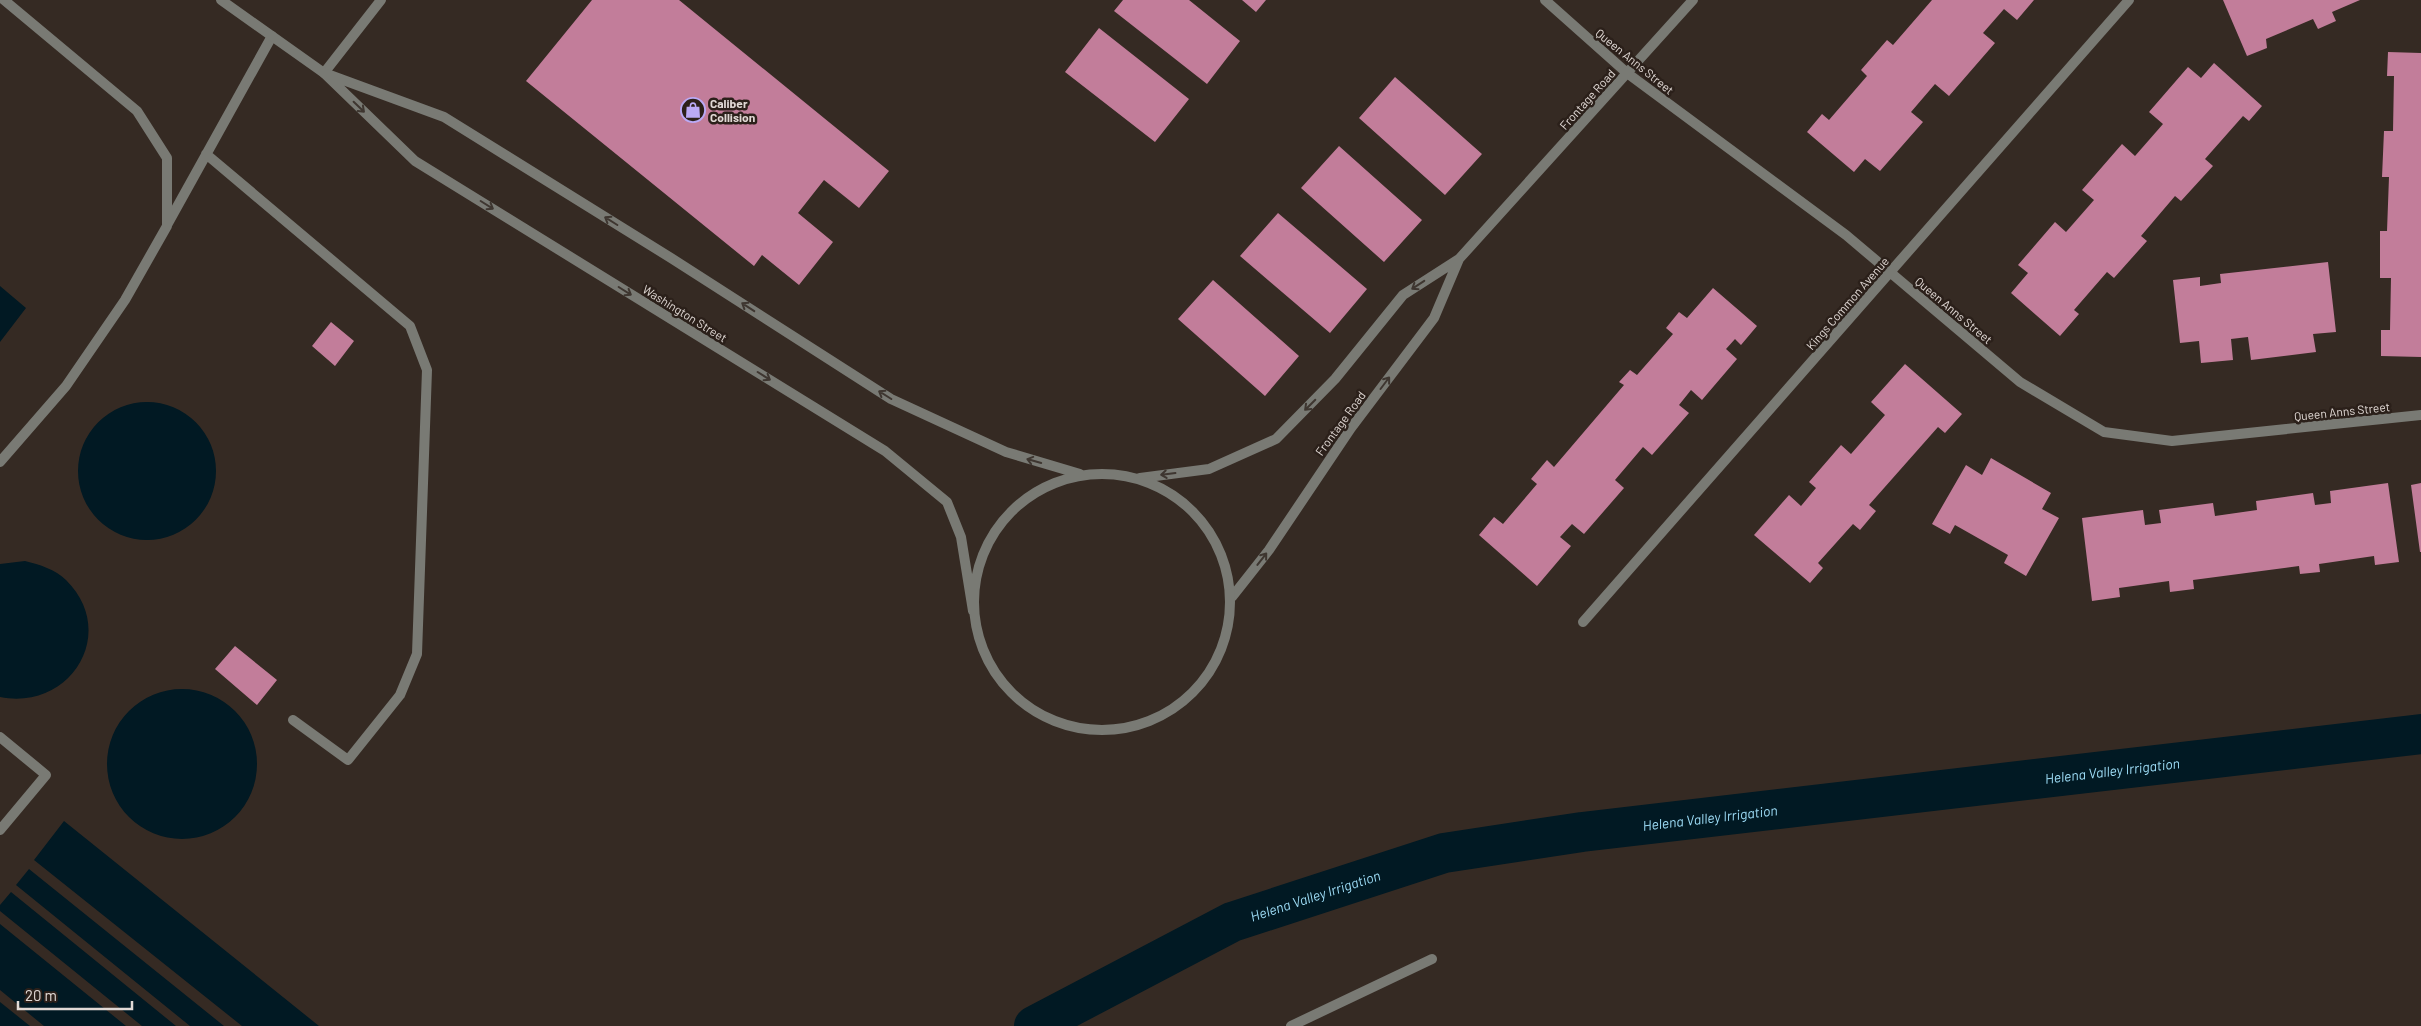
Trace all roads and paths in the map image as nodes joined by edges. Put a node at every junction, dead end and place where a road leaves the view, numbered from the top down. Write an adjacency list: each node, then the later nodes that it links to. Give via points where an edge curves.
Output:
1 (4, 0): 11 (street, via 136,111 168,158)
2 (221, 0): 7 (street, Washington Street)
3 (381, 0): 8 (street)
4 (1545, 0): 9 (street, Queen Anns Street)
5 (1693, 0): 9 (street, Frontage Road)
6 (2129, 0): 13 (street, Kings Common Avenue)
7 (272, 36): 8 (street, Washington Street); 10 (street)
8 (324, 73): 16 (street, Washington Street, one-way to 8, via 1006,452 891,399 444,117); 19 (street, Washington Street, one-way to 19, via 415,161 885,451 947,502 962,538)
9 (1627, 73): 12 (street, Frontage Road); 13 (street, Queen Anns Street, via 1846,235)
10 (206, 154): 11 (street); 21 (street, via 410,326 427,370 417,654 400,695 348,760)
11 (167, 226): 15 (street, via 125,300 66,386)
12 (1459, 259): 17 (street, Frontage Road, one-way to 17, via 1403,295 1335,379 1276,439 1209,469); 18 (street, Frontage Road, one-way to 12, via 1269,550 1351,428 1434,318)
13 (1890, 273): 14 (street, Queen Anns Street, via 2020,382 2104,432 2172,441); 20 (street, Kings Common Avenue)
14 (2421, 415)
15 (0, 462)
16 (1080, 474): 17 (street, via 1110,473); 19 (street, via 1036,491 1000,522 979,564)
17 (1140, 478): 18 (street, via 1176,495 1205,523 1224,558)
18 (1232, 597): 19 (street, Washington Street, via 1227,637 1210,673 1183,703 1148,723 1108,731 1068,727 1032,711 1014,695 1002,684 982,650)
19 (973, 611)
20 (1583, 622)
21 (293, 720)
22 (0, 737): 23 (street, via 46,775)
23 (0, 830)
24 (1432, 959): 25 (street)
25 (1291, 1026)

